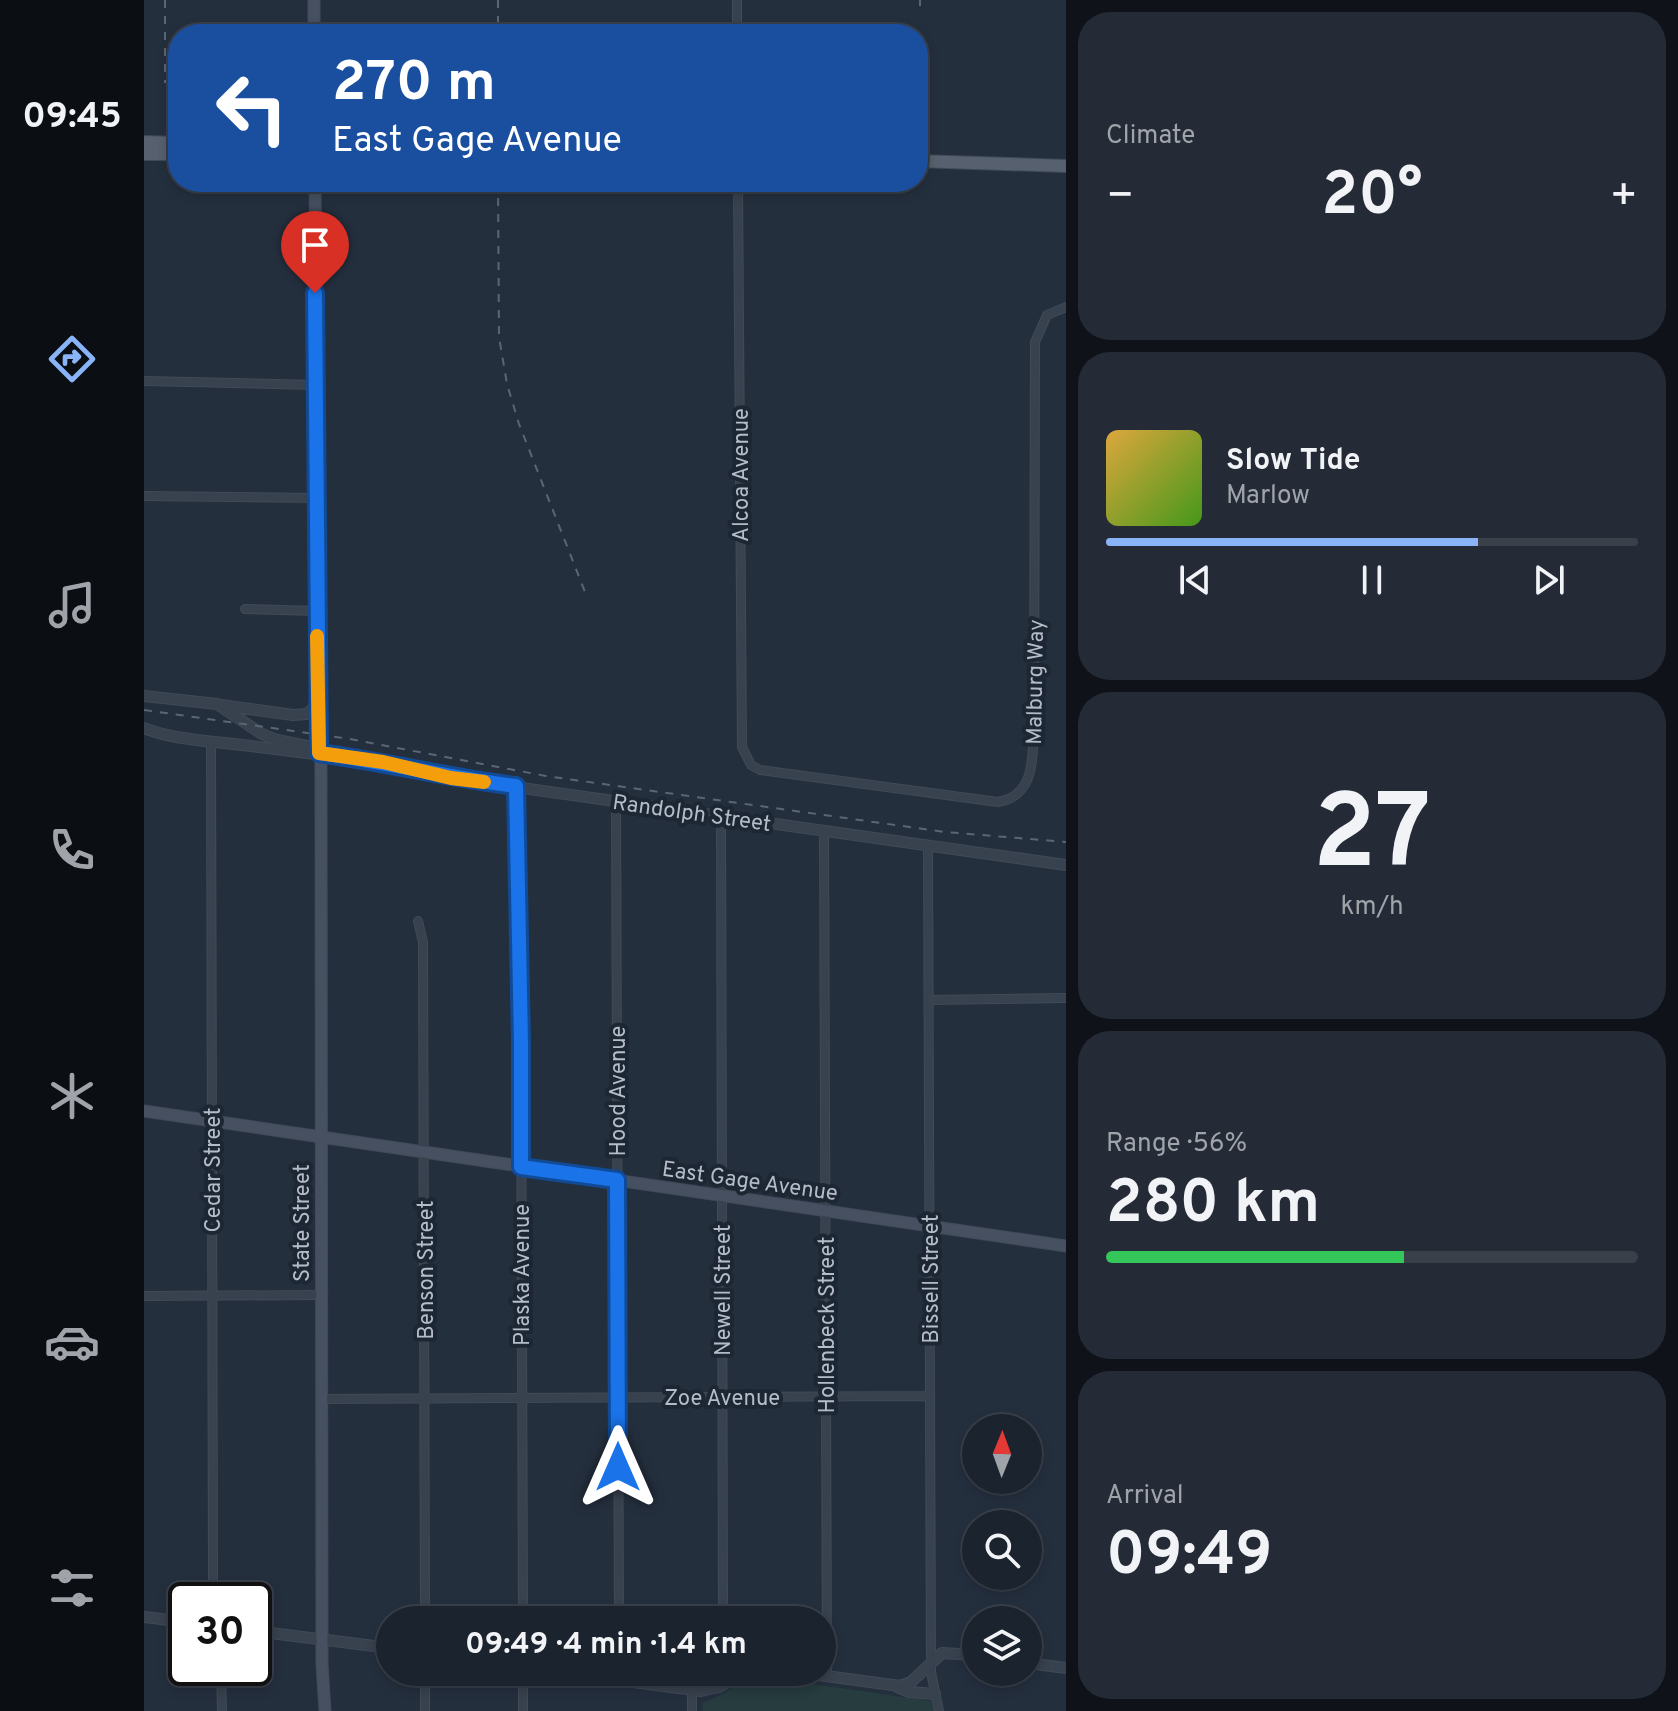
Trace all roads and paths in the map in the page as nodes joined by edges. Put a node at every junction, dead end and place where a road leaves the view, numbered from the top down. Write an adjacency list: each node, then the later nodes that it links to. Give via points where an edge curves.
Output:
1 (314, 0): 3 (main road)
2 (737, 0): 4 (street)
3 (314, 24)
4 (737, 24)
5 (144, 142): 6 (main road)
6 (168, 143)
7 (144, 154): 8 (main road)
8 (168, 154)
9 (928, 161): 10 (main road)
10 (1066, 166)
11 (315, 192): 15 (main road, State Street)
12 (738, 192): 26 (street, Alcoa Avenue, via 742,750)
13 (1066, 307): 26 (street, Malburg Way, via 1047,315 1035,342 1034,730 1032,772 1021,793 998,802 775,774)
14 (144, 381): 15 (street)
15 (316, 385): 17 (main road, State Street)
16 (144, 496): 17 (street)
17 (318, 498): 19 (main road, State Street)
18 (245, 609): 19 (street)
19 (317, 611): 22 (main road, State Street)
20 (144, 696): 21 (street, Randolph Street)
21 (217, 704): 22 (street, via 293,715 307,714); 25 (street, Randolph Street, via 262,734)
22 (318, 704): 25 (main road, State Street)
23 (144, 728): 24 (street, Randolph Street)
24 (211, 741): 25 (street, Randolph Street); 37 (street, Cedar Street)
25 (319, 753): 27 (street, Randolph Street); 38 (main road, State Street)
26 (751, 765)
27 (516, 786): 28 (street, Randolph Street); 40 (street, Plaska Avenue)
28 (616, 802): 29 (street, Randolph Street); 41 (street, Hood Avenue)
29 (721, 816): 30 (street, Randolph Street); 42 (street, Newell Street)
30 (824, 830): 31 (street, Randolph Street); 43 (street, Hollenbeck Street)
31 (928, 845): 32 (street, Randolph Street); 35 (street, Bissell Street)
32 (1066, 865)
33 (418, 921): 39 (street, Benson Street, via 423,942)
34 (1066, 998): 35 (street)
35 (929, 1000): 44 (street, Bissell Street)
36 (144, 1111): 37 (main road, East Gage Avenue)
37 (212, 1121): 38 (main road, East Gage Avenue); 46 (street, Cedar Street)
38 (321, 1138): 39 (main road, East Gage Avenue); 47 (main road, State Street)
39 (424, 1152): 40 (main road, East Gage Avenue); 53 (street, Benson Street)
40 (521, 1167): 41 (main road, East Gage Avenue); 54 (street, Plaska Avenue)
41 (617, 1180): 42 (main road, East Gage Avenue); 51 (street, Hood Avenue)
42 (721, 1195): 43 (main road, East Gage Avenue); 52 (street, Newell Street)
43 (826, 1211): 44 (main road, East Gage Avenue); 49 (street, Hollenbeck Street)
44 (929, 1226): 45 (main road, East Gage Avenue); 50 (street, Bissell Street)
45 (1066, 1246)
46 (213, 1295): 47 (street); 48 (street); 56 (street, Cedar Street)
47 (321, 1295): 55 (main road, State Street)
48 (144, 1296)
49 (826, 1396): 50 (street, Zoe Avenue); 52 (street, Zoe Avenue); 61 (street, Hollenbeck Street)
50 (930, 1396): 68 (street, Bissell Street)
51 (618, 1397): 52 (street, Zoe Avenue); 54 (street, Zoe Avenue); 59 (street, Hood Avenue)
52 (722, 1397): 60 (street, Newell Street)
53 (425, 1398): 54 (street, Zoe Avenue); 55 (street, Zoe Avenue); 57 (street, Benson Street)
54 (522, 1398): 58 (street, Plaska Avenue)
55 (321, 1399): 65 (main road, State Street)
56 (213, 1582)
57 (425, 1606)
58 (523, 1606)
59 (619, 1606)
60 (723, 1606)
61 (827, 1606)
62 (144, 1617): 63 (street)
63 (168, 1620)
64 (272, 1633): 65 (street)
65 (322, 1639): 66 (street); 81 (main road, State Street)
66 (376, 1646)
67 (962, 1654): 68 (street, via 947,1652)
68 (931, 1662): 77 (street, via 911,1682); 79 (street, Bissell Street)
69 (1042, 1665): 70 (street)
70 (1066, 1668)
71 (836, 1677): 77 (street)
72 (221, 1686): 80 (street)
73 (425, 1686): 82 (street)
74 (523, 1686): 83 (street)
75 (671, 1686): 78 (street)
76 (720, 1686): 78 (street)
77 (895, 1686): 79 (street)
78 (692, 1690): 84 (street)
79 (935, 1694): 85 (street, Bissell Street)
80 (222, 1711)
81 (325, 1711)
82 (425, 1711)
83 (523, 1711)
84 (692, 1711)
85 (939, 1711)

